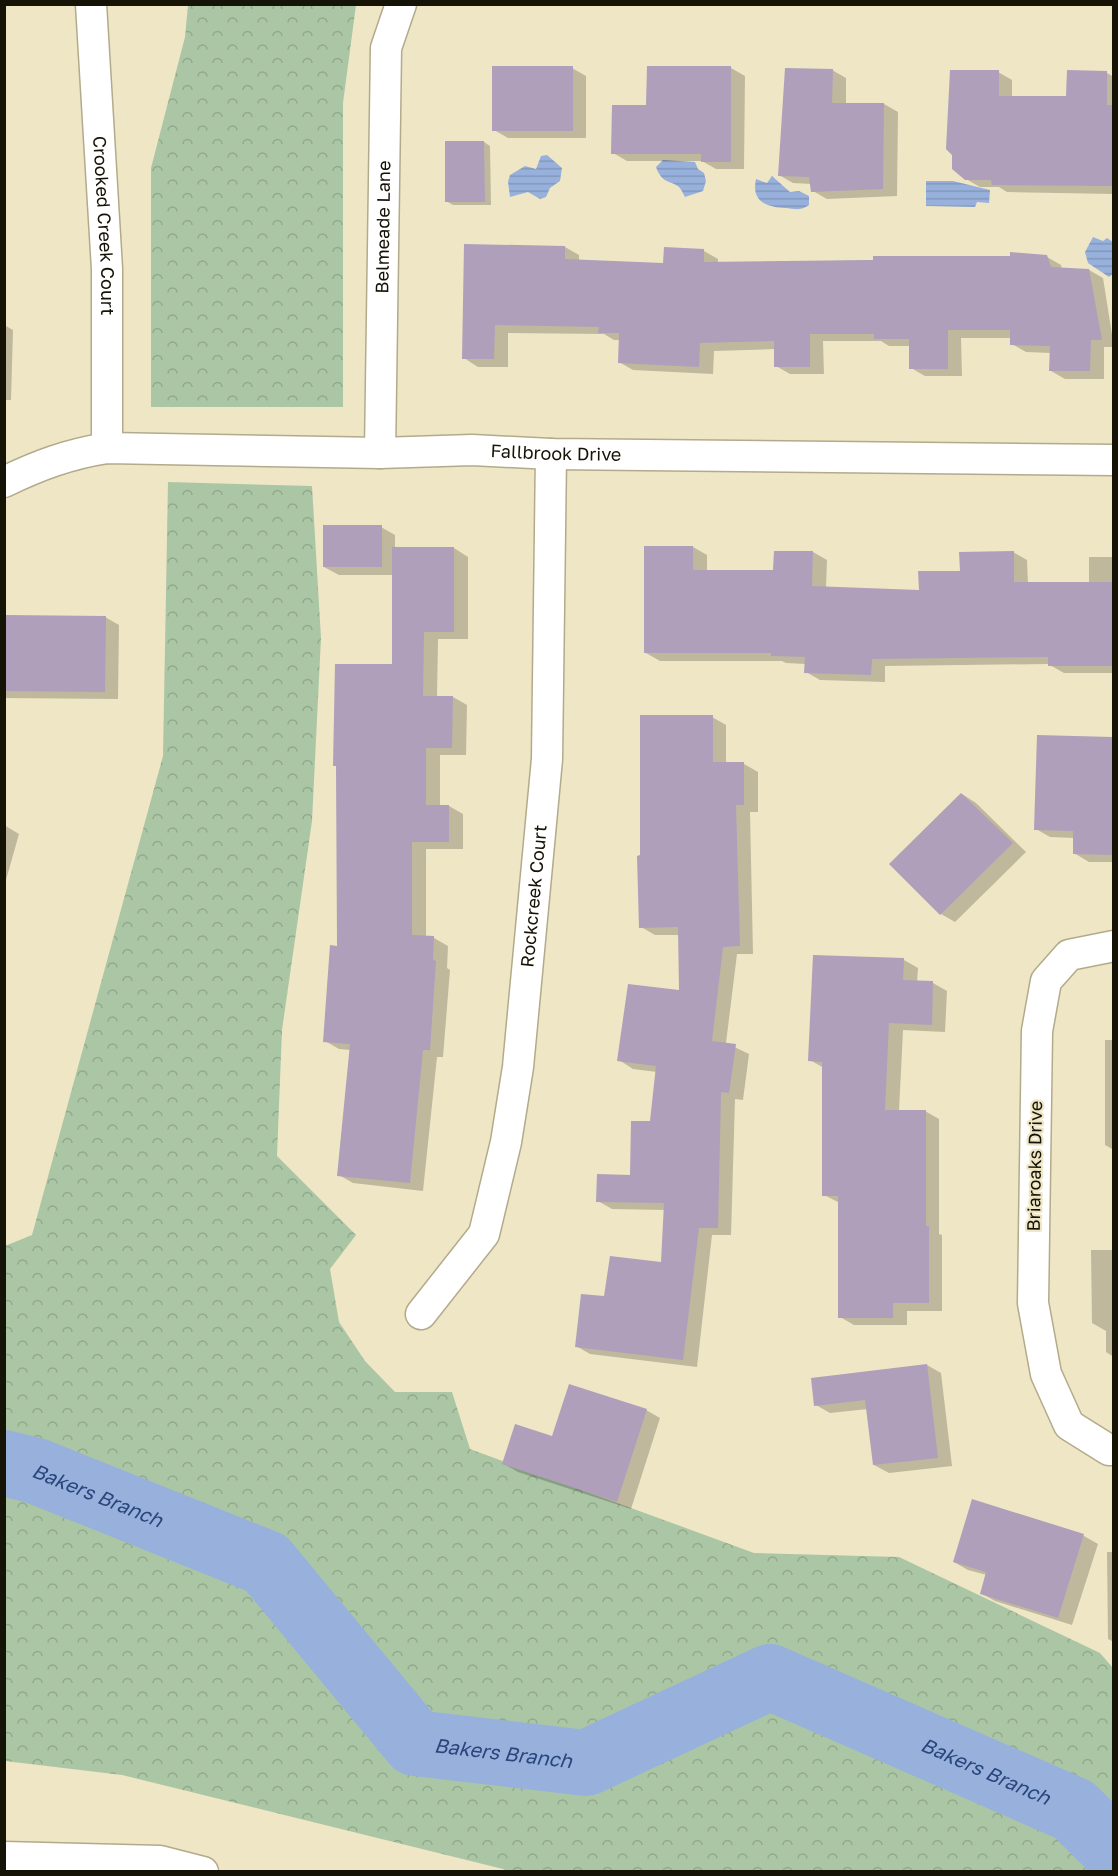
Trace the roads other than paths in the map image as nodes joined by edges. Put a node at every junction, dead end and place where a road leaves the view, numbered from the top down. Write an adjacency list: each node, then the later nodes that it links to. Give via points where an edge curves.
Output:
1 (91, 4): 3 (street, Crooked Creek Court, via 107,269)
2 (401, 4): 4 (street, Belmeade Lane, via 386,48)
3 (107, 448): 4 (street, Fallbrook Drive); 7 (street, Fallbrook Drive, via 76,453)
4 (380, 453): 5 (street, Fallbrook Drive, via 472,450)
5 (551, 454): 6 (street, Fallbrook Drive); 9 (street, Rockcreek Court, via 547,759 518,1067 506,1142 484,1234)
6 (1113, 460)
7 (4, 482)
8 (1113, 946): 10 (street, Briaroaks Drive, via 1069,955 1046,981 1037,1031 1033,1303 1046,1374 1069,1425)
9 (421, 1314)
10 (1113, 1450)
11 (4, 1857): 12 (street, via 160,1861)
12 (203, 1871)

